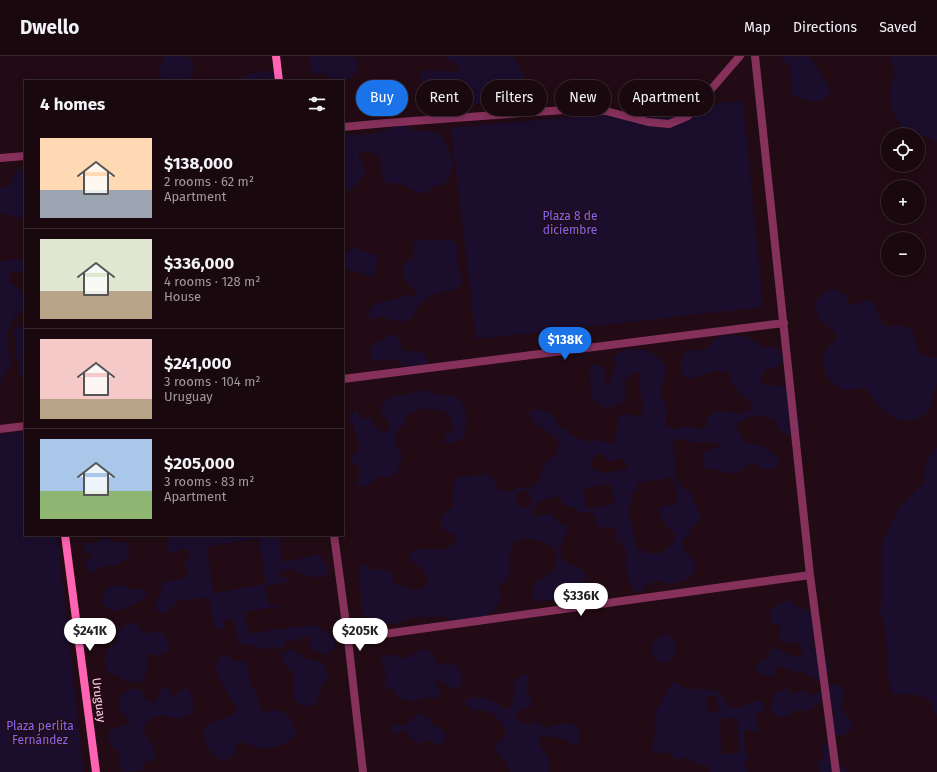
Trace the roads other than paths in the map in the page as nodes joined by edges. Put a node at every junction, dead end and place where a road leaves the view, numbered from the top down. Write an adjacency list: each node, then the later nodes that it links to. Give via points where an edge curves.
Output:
1 (276, 56): 4 (main road)
2 (740, 56): 5 (street, via 688,116 669,124 648,122 606,111 578,109)
3 (754, 56): 8 (street)
4 (280, 80)
5 (344, 127)
6 (24, 156): 7 (street)
7 (0, 158)
8 (784, 323): 9 (street); 14 (street)
9 (344, 379)
10 (24, 426): 11 (street)
11 (0, 429)
12 (65, 536): 16 (main road, Uruguay)
13 (334, 536): 15 (street)
14 (810, 575): 15 (street); 18 (street)
15 (348, 639): 17 (street)
16 (96, 772)
17 (363, 772)
18 (836, 772)

